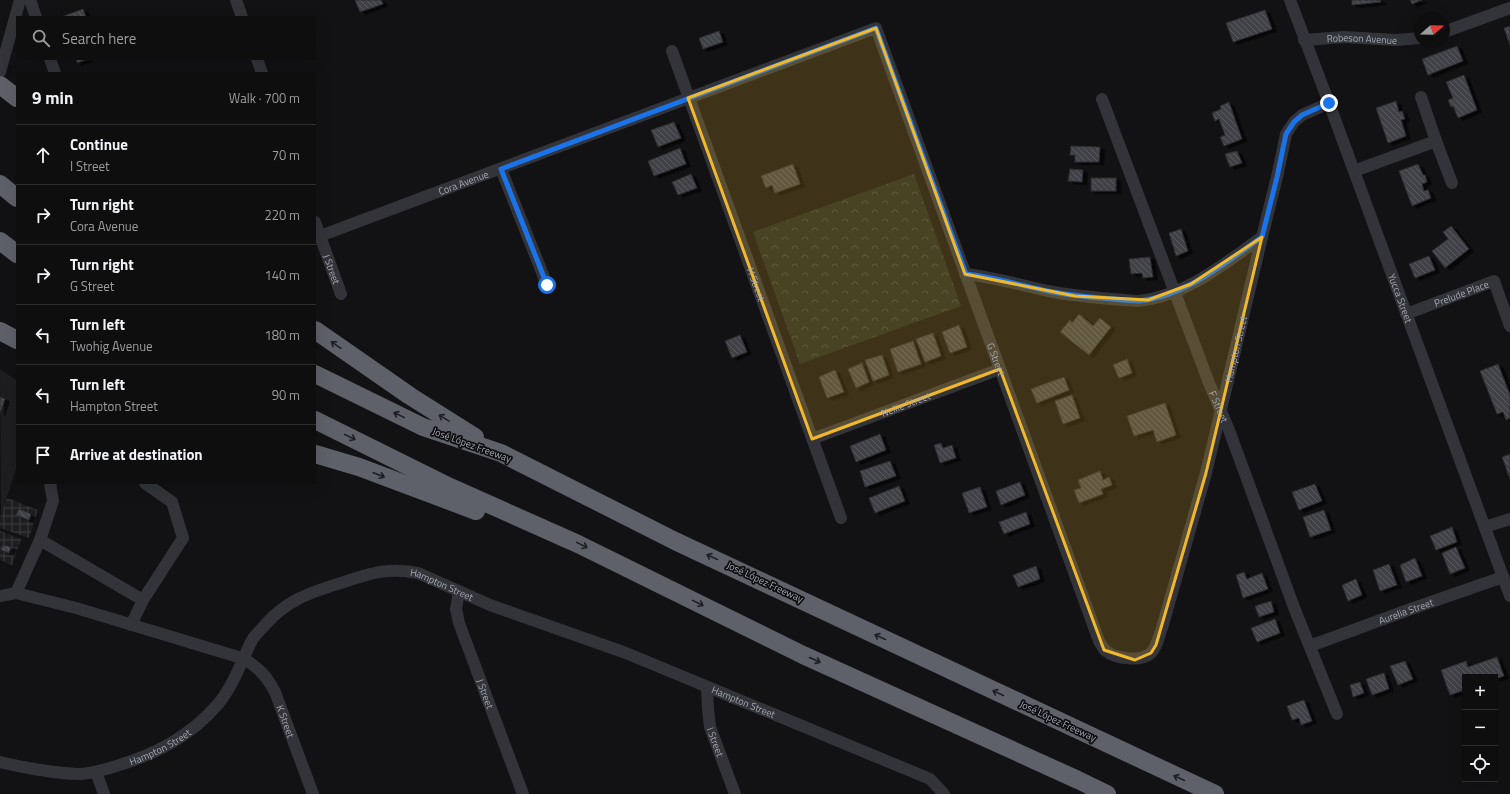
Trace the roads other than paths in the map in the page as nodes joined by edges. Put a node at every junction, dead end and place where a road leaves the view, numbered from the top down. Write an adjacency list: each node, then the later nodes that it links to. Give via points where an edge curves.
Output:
1 (20, 0): 15 (street)
2 (30, 0): 6 (street)
3 (236, 0): 7 (street)
4 (1290, 0): 11 (street, Yucca Street)
5 (1510, 8): 9 (street)
6 (36, 16)
7 (242, 16)
8 (876, 28): 21 (street, Cora Avenue); 35 (street, G Street)
9 (1450, 30)
10 (1414, 38): 11 (street, Robeson Avenue, via 1344,37)
11 (1304, 40): 23 (street, Yucca Street)
12 (672, 50): 21 (street, H Street)
13 (50, 60): 16 (street)
14 (257, 60): 17 (street)
15 (0, 72)
16 (55, 72)
17 (262, 72)
18 (0, 85): 19 (highway)
19 (16, 97)
20 (1421, 97): 24 (street)
21 (688, 98): 25 (street, Cora Avenue); 48 (street, H Street)
22 (1102, 100): 37 (street, F Street)
23 (1329, 103): 26 (street, Yucca Street); 32 (street, Hampton Street, via 1302,115 1286,134)
24 (1436, 140): 26 (street); 27 (street)
25 (501, 169): 31 (street, Cora Avenue); 36 (street)
26 (1354, 171): 39 (street, Yucca Street)
27 (1452, 183)
28 (0, 184): 29 (highway)
29 (16, 197)
30 (316, 225): 31 (street, J Street)
31 (320, 236): 38 (street, J Street)
32 (1262, 237): 37 (street, via 1217,268); 46 (street, Hampton Street)
33 (0, 241): 34 (highway)
34 (16, 253)
35 (966, 274): 37 (street, via 1002,279 1075,296 1138,301); 44 (street, G Street)
36 (547, 285)
37 (1175, 292): 46 (street, F Street)
38 (341, 294)
39 (1406, 314): 40 (street, Prelude Place, via 1494,282); 55 (street, Yucca Street)
40 (1510, 326)
41 (0, 331): 43 (highway)
42 (316, 331): 49 (highway, one-way to 42, via 410,396)
43 (16, 339)
44 (1000, 369): 48 (street, Nellie Street); 66 (street, G Street, via 1099,641 1110,654 1135,660)
45 (316, 374): 49 (highway, José López Freeway, one-way to 45, via 423,427)
46 (1221, 410): 65 (street, F Street); 66 (street, Hampton Street, via 1162,628 1156,645 1151,653)
47 (316, 420): 56 (highway, one-way to 56, via 450,487)
48 (812, 439): 53 (street, H Street)
49 (501, 453): 78 (highway, José López Freeway, one-way to 49, via 675,540)
50 (316, 454): 56 (highway, one-way to 56, via 359,467 487,516)
51 (50, 484): 57 (street, via 53,501)
52 (146, 484): 63 (street, via 172,502 183,538)
53 (841, 518)
54 (1510, 519): 55 (street)
55 (1485, 527): 58 (street, Yucca Street)
56 (564, 537): 77 (highway, one-way to 77, via 803,655)
57 (40, 540): 60 (street); 63 (street)
58 (1503, 577): 62 (street, Yucca Street); 65 (street, Aurelia Street)
59 (459, 591): 67 (street, Hampton Street, via 406,570 374,572 305,595 288,604 253,639); 68 (street, Hampton Street, via 490,605 626,653); 74 (street, J Street, via 456,609 459,623)
60 (16, 594): 61 (street); 64 (street)
61 (0, 596)
62 (1510, 596)
63 (143, 600): 64 (street)
64 (130, 624): 67 (street)
65 (1310, 646): 69 (street, F Street)
66 (1144, 657)
67 (245, 659): 71 (street, Hampton Street, via 218,704 170,745 141,758); 73 (street, K Street, via 268,678)
68 (707, 688): 75 (street, I Street, via 710,727); 76 (street, Hampton Street, via 930,779)
69 (1336, 714)
70 (0, 762): 71 (street, Hampton Street, via 37,770 79,774)
71 (96, 772): 72 (street)
72 (104, 794)
73 (313, 794)
74 (523, 794)
75 (735, 794)
76 (944, 794)
77 (1107, 794)
78 (1214, 794)

